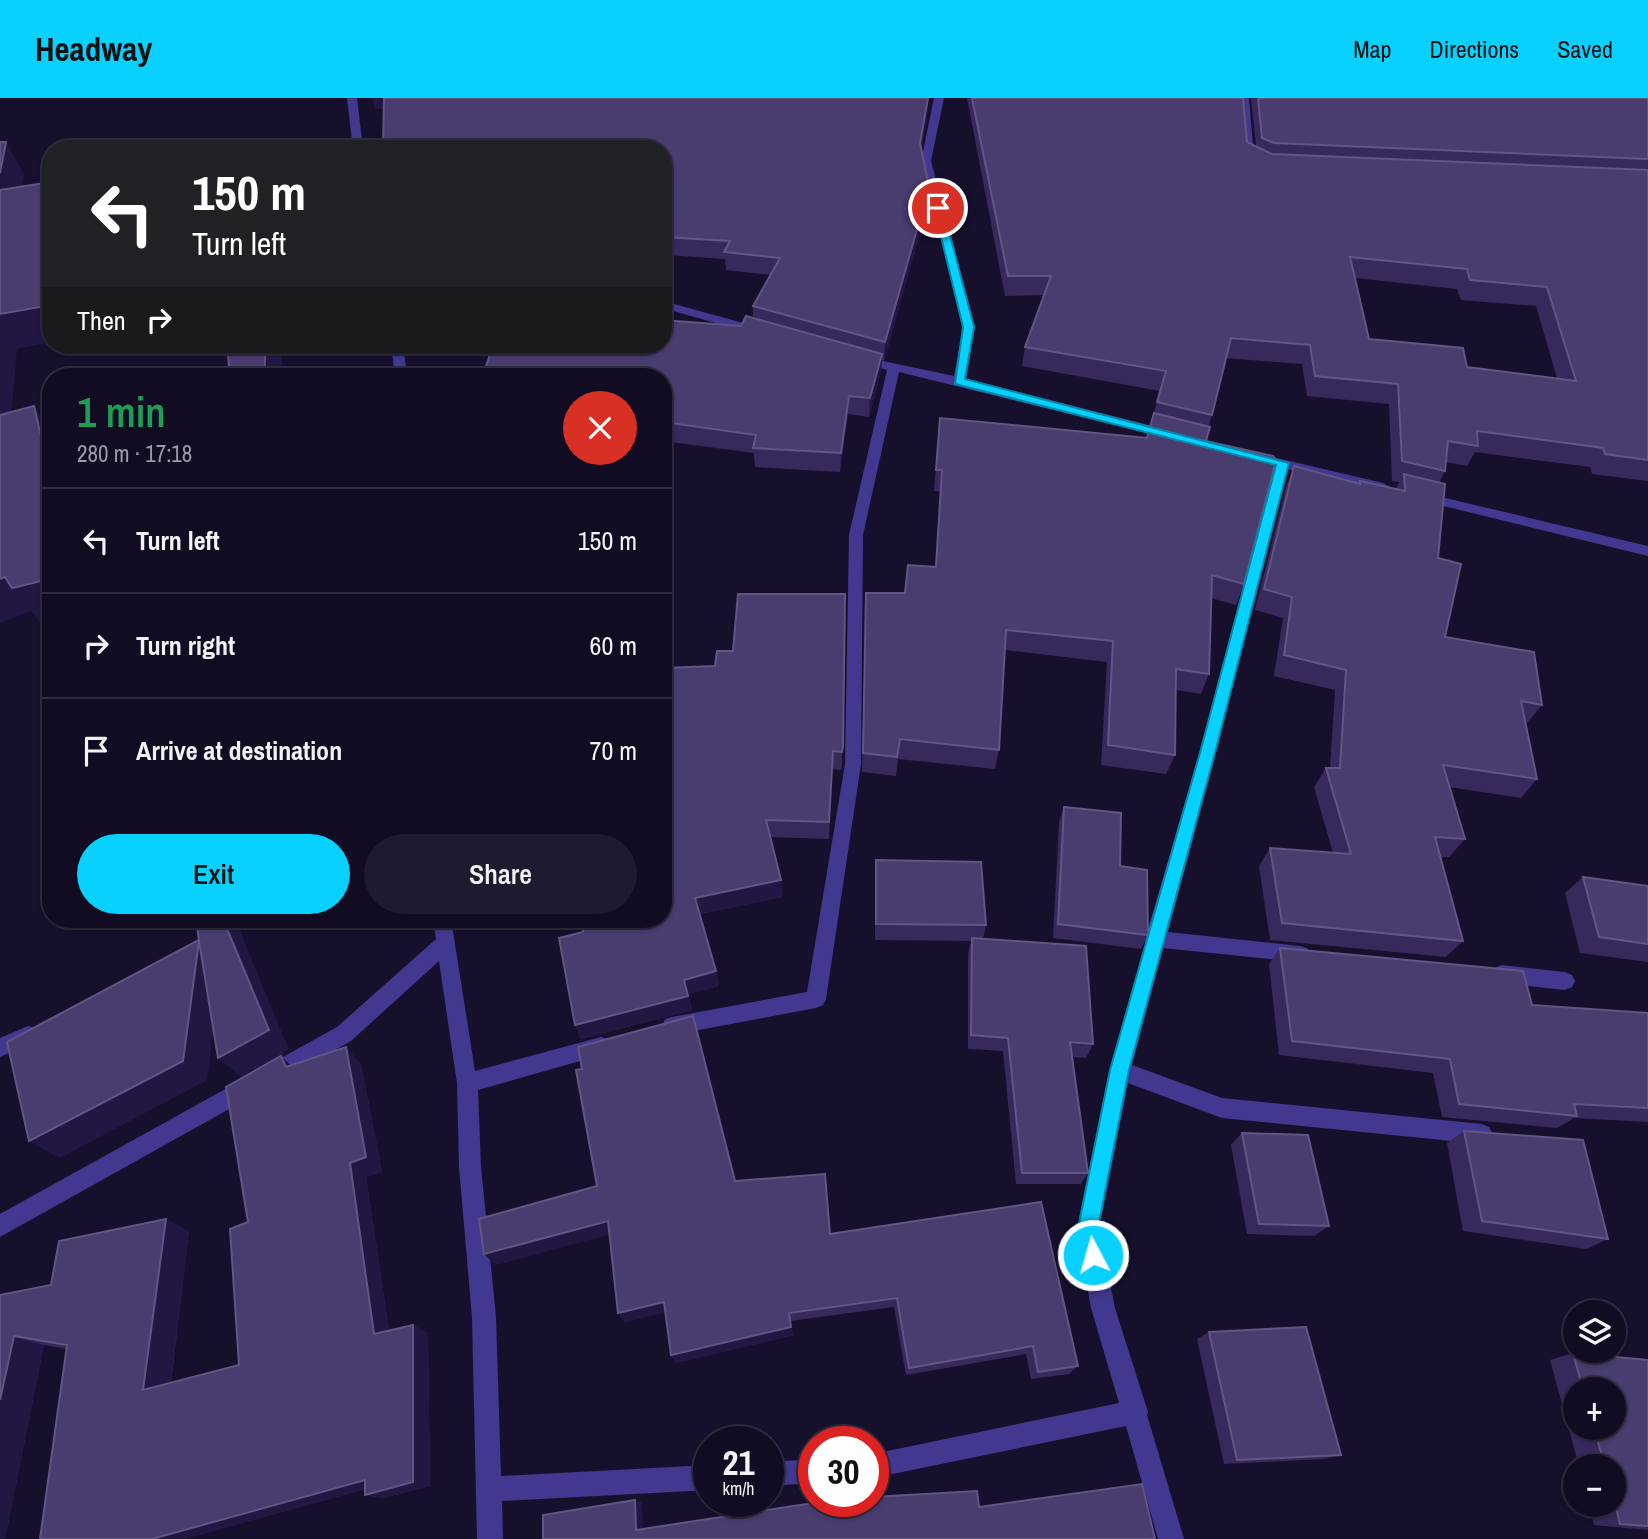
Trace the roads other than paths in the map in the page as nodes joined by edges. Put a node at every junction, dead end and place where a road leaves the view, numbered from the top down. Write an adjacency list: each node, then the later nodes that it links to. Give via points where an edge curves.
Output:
1 (352, 98): 4 (street)
2 (939, 98): 10 (street, via 926,161 969,327)
3 (1244, 98): 5 (street, via 1249,160)
4 (357, 140)
5 (1266, 167)
6 (672, 307): 7 (street)
7 (778, 337)
8 (842, 355): 9 (street)
9 (893, 369): 10 (street); 20 (street, via 856,535 853,764 817,999)
10 (959, 381): 11 (street)
11 (1188, 439)
12 (1648, 551): 14 (street, via 1276,461 1209,749)
13 (443, 928): 15 (street)
14 (1154, 939): 16 (street); 23 (street)
15 (445, 943): 24 (street); 26 (street, via 344,1034)
16 (1320, 956)
17 (1484, 972): 18 (street)
18 (1565, 981)
19 (47, 1025): 22 (street)
20 (654, 1031)
21 (614, 1042): 24 (street)
22 (0, 1048)
23 (1119, 1070): 25 (street, via 1222,1108); 27 (street, via 1088,1228 1103,1308)
24 (467, 1083): 30 (street, via 484,1317)
25 (1504, 1136)
26 (0, 1226)
27 (1136, 1412): 28 (street); 32 (street)
28 (889, 1463)
29 (693, 1478): 30 (street)
30 (487, 1489): 31 (street)
31 (491, 1539)
32 (1171, 1539)

